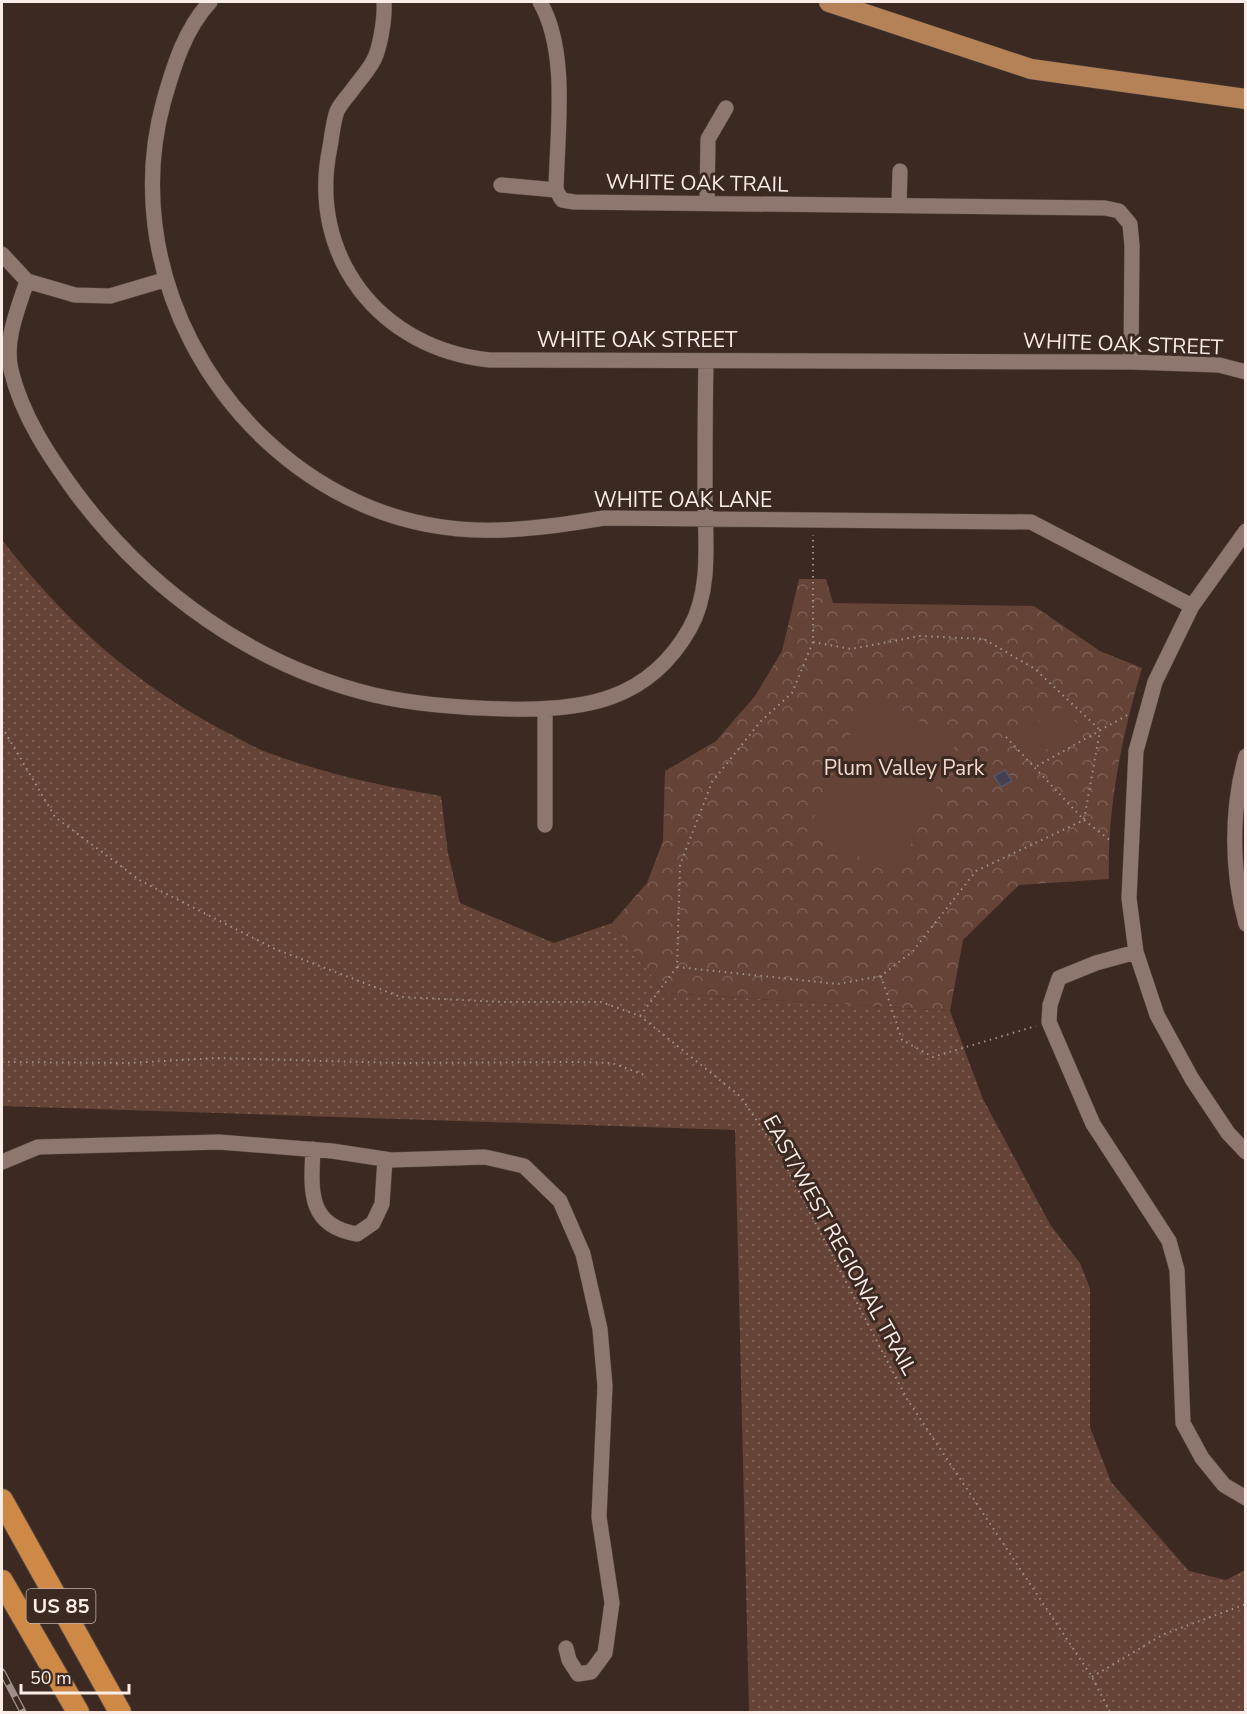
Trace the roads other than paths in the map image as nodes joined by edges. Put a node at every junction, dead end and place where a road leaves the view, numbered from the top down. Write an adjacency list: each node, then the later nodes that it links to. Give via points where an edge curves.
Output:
1 (210, 2): 13 (street, WHITE OAK LANE, via 188,32 175,62 157,125 152,182)
2 (384, 2): 15 (street, WHITE OAK STREET, via 376,56 337,111 324,174 330,231 348,270 374,308 419,340 471,358)
3 (540, 2): 9 (street, via 558,50)
4 (829, 2): 5 (main road, via 1030,69)
5 (1245, 99)
6 (726, 108): 10 (street, via 708,139)
7 (900, 171): 11 (street)
8 (501, 185): 9 (street, WHITE OAK TRAIL)
9 (556, 190): 10 (street, WHITE OAK TRAIL, via 562,200 574,202)
10 (707, 204): 11 (street, WHITE OAK TRAIL)
11 (899, 206): 16 (street, WHITE OAK TRAIL, via 1119,211 1130,224 1131,235)
12 (2, 254): 14 (street)
13 (164, 280): 14 (street, via 110,296 75,295); 18 (street, WHITE OAK LANE, via 203,363 246,422 310,475 372,508 423,522 483,531 540,529 604,518)
14 (27, 281): 21 (street, via 11,330 10,368 32,426 88,508 160,584 228,634 332,682 416,702)
15 (706, 361): 16 (street, WHITE OAK STREET); 18 (street)
16 (1131, 362): 17 (street, WHITE OAK STREET, via 1219,365)
17 (1245, 372)
18 (705, 520): 20 (street, WHITE OAK LANE, via 1030,522); 21 (street, via 702,595 691,627 663,665 640,684 612,699)
19 (1245, 531): 20 (street)
20 (1192, 606): 25 (street, via 1155,681 1136,751 1129,898)
21 (545, 710): 23 (street)
22 (1245, 756): 24 (street, via 1234,840)
23 (545, 825)
24 (1245, 924)
25 (1136, 952): 27 (street, via 1157,1015 1192,1079); 30 (street, via 1059,978 1048,1022 1093,1124 1169,1241 1177,1270 1183,1423 1202,1458 1224,1485)
26 (314, 1149): 28 (street); 28 (street, via 311,1190 322,1219 339,1231 357,1234 373,1223 382,1204); 29 (street, via 219,1142 38,1147)
27 (1245, 1152)
28 (385, 1159): 33 (street, via 485,1157 524,1166 560,1201 583,1254 600,1329 604,1374 599,1517 612,1603 605,1653 591,1672 578,1674)
29 (2, 1162)
30 (1245, 1498)
31 (2, 1500): 35 (highway, US 85)
32 (2, 1581): 34 (highway, US 85)
33 (566, 1648)
34 (78, 1713)
35 (120, 1713)

